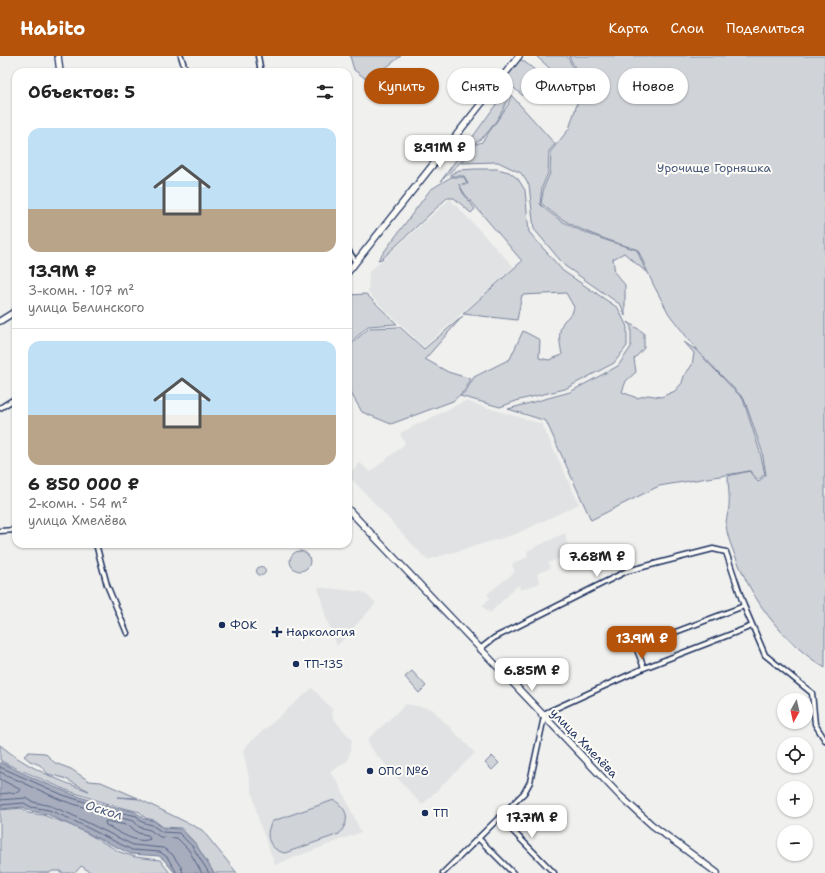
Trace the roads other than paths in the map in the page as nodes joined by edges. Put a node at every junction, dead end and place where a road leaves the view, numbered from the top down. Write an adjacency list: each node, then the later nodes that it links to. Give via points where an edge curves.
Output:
1 (58, 56): 5 (main road)
2 (181, 56): 6 (street)
3 (258, 56): 7 (street)
4 (519, 56): 9 (main road)
5 (60, 68)
6 (185, 68)
7 (261, 68)
8 (352, 256): 9 (street)
9 (355, 261): 10 (main road)
10 (352, 266)
11 (12, 314): 12 (main road)
12 (0, 321)
13 (12, 400): 14 (street)
14 (0, 408)
15 (352, 513): 22 (main road, улица Хмелёва)
16 (12, 530): 17 (street)
17 (0, 531)
18 (97, 548): 21 (street, via 107,585)
19 (744, 606): 20 (street); 22 (street, via 726,552 713,549 626,571 494,638); 23 (street, via 636,647)
20 (752, 626): 23 (street); 25 (street, via 765,655 812,693 815,724)
21 (127, 633)
22 (480, 649): 24 (main road, улица Хмелёва)
23 (644, 668): 24 (street)
24 (542, 716): 26 (street, via 530,782 524,793); 31 (main road, улица Хмелёва, via 652,825)
25 (825, 740)
26 (498, 817): 27 (street); 30 (street)
27 (478, 838): 28 (street); 29 (street)
28 (443, 873)
29 (513, 873)
30 (554, 873)
31 (718, 873)

